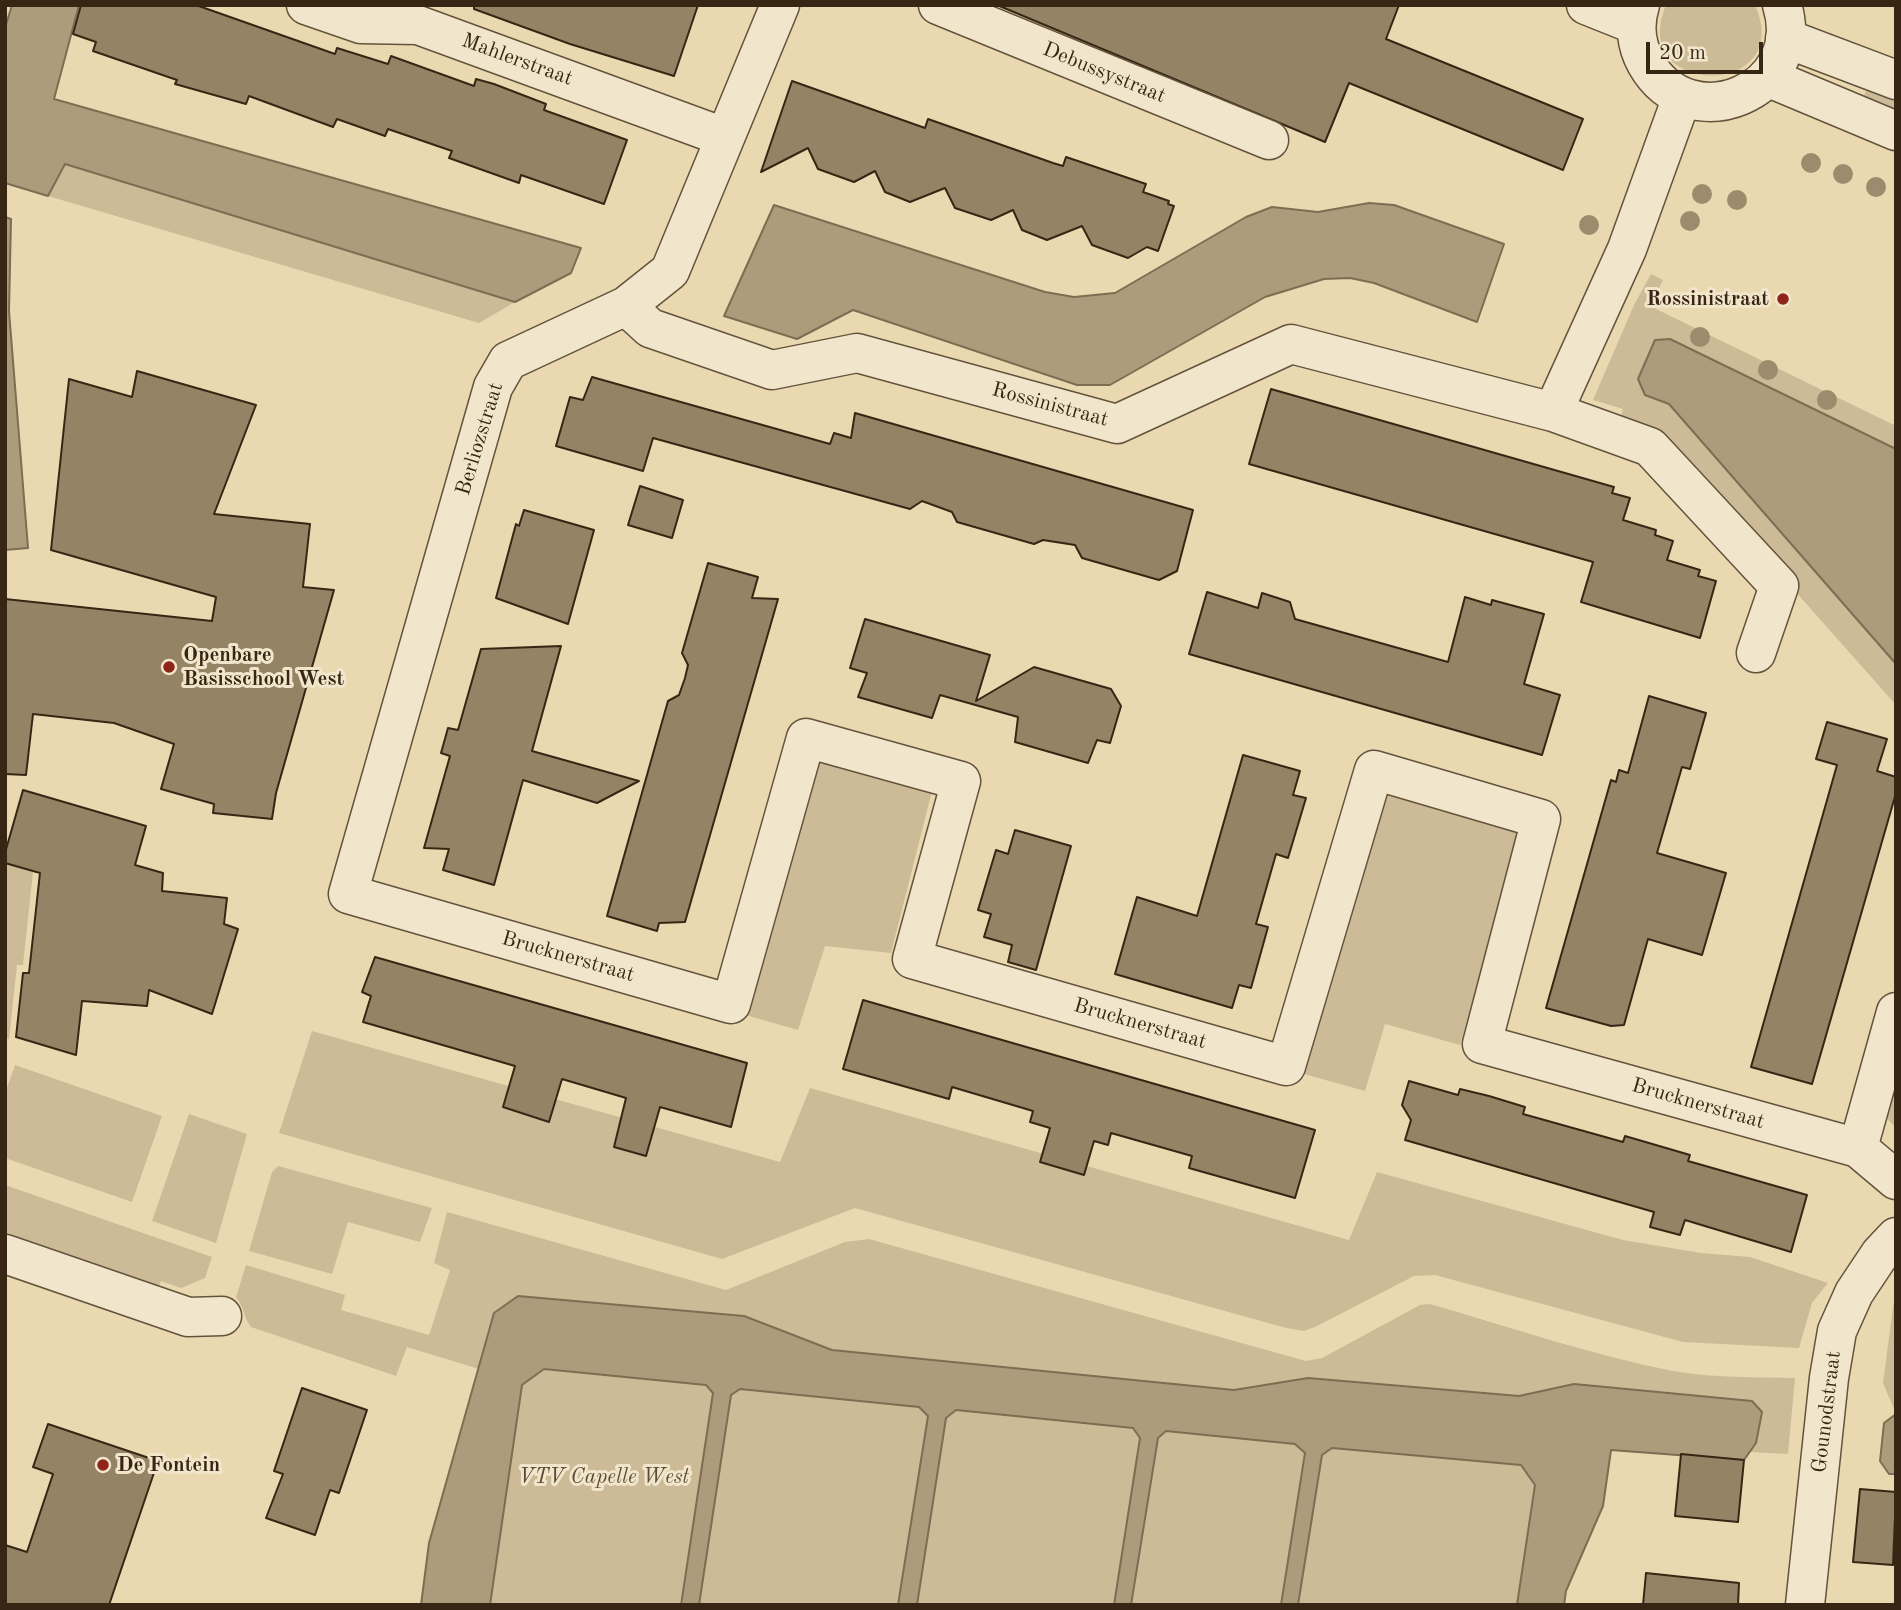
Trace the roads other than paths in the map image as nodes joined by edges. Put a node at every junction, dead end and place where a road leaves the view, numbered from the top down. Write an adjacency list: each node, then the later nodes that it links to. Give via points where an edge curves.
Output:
1 (306, 5): 11 (street, Mahlerstraat, via 361,24 418,25)
2 (780, 5): 11 (street, Berliozstraat)
3 (939, 5): 12 (street, Debussystraat)
4 (1586, 5): 5 (street)
5 (1638, 15): 9 (street, via 1637,41 1653,75)
6 (1783, 21): 7 (street, via 1782,51); 8 (street)
7 (1768, 77): 9 (street, via 1743,96 1719,103); 10 (street)
8 (1896, 80)
9 (1682, 97): 14 (street, via 1627,248)
10 (1896, 131)
11 (724, 137): 13 (street, Berliozstraat, via 670,271)
12 (1269, 140)
13 (626, 306): 14 (street, Rossinistraat, via 650,328 772,370 857,354 1117,424 1291,344); 16 (street, Berliozstraat, via 508,361 493,387)
14 (1553, 412): 15 (street, Rossinistraat, via 1650,447 1779,586)
15 (1756, 653)
16 (348, 894): 18 (street, Brucknerstraat, via 731,1004 806,738 961,781 912,959 1286,1066 1374,770 1541,819 1482,1044)
17 (1896, 1012): 18 (street)
18 (1858, 1148): 19 (street, Brucknerstraat)
19 (1896, 1180)
20 (1896, 1237): 23 (street, Gounodstraat, via 1854,1293 1837,1331)
21 (5, 1254): 22 (street, via 188,1317)
22 (222, 1316)
23 (1805, 1605)

